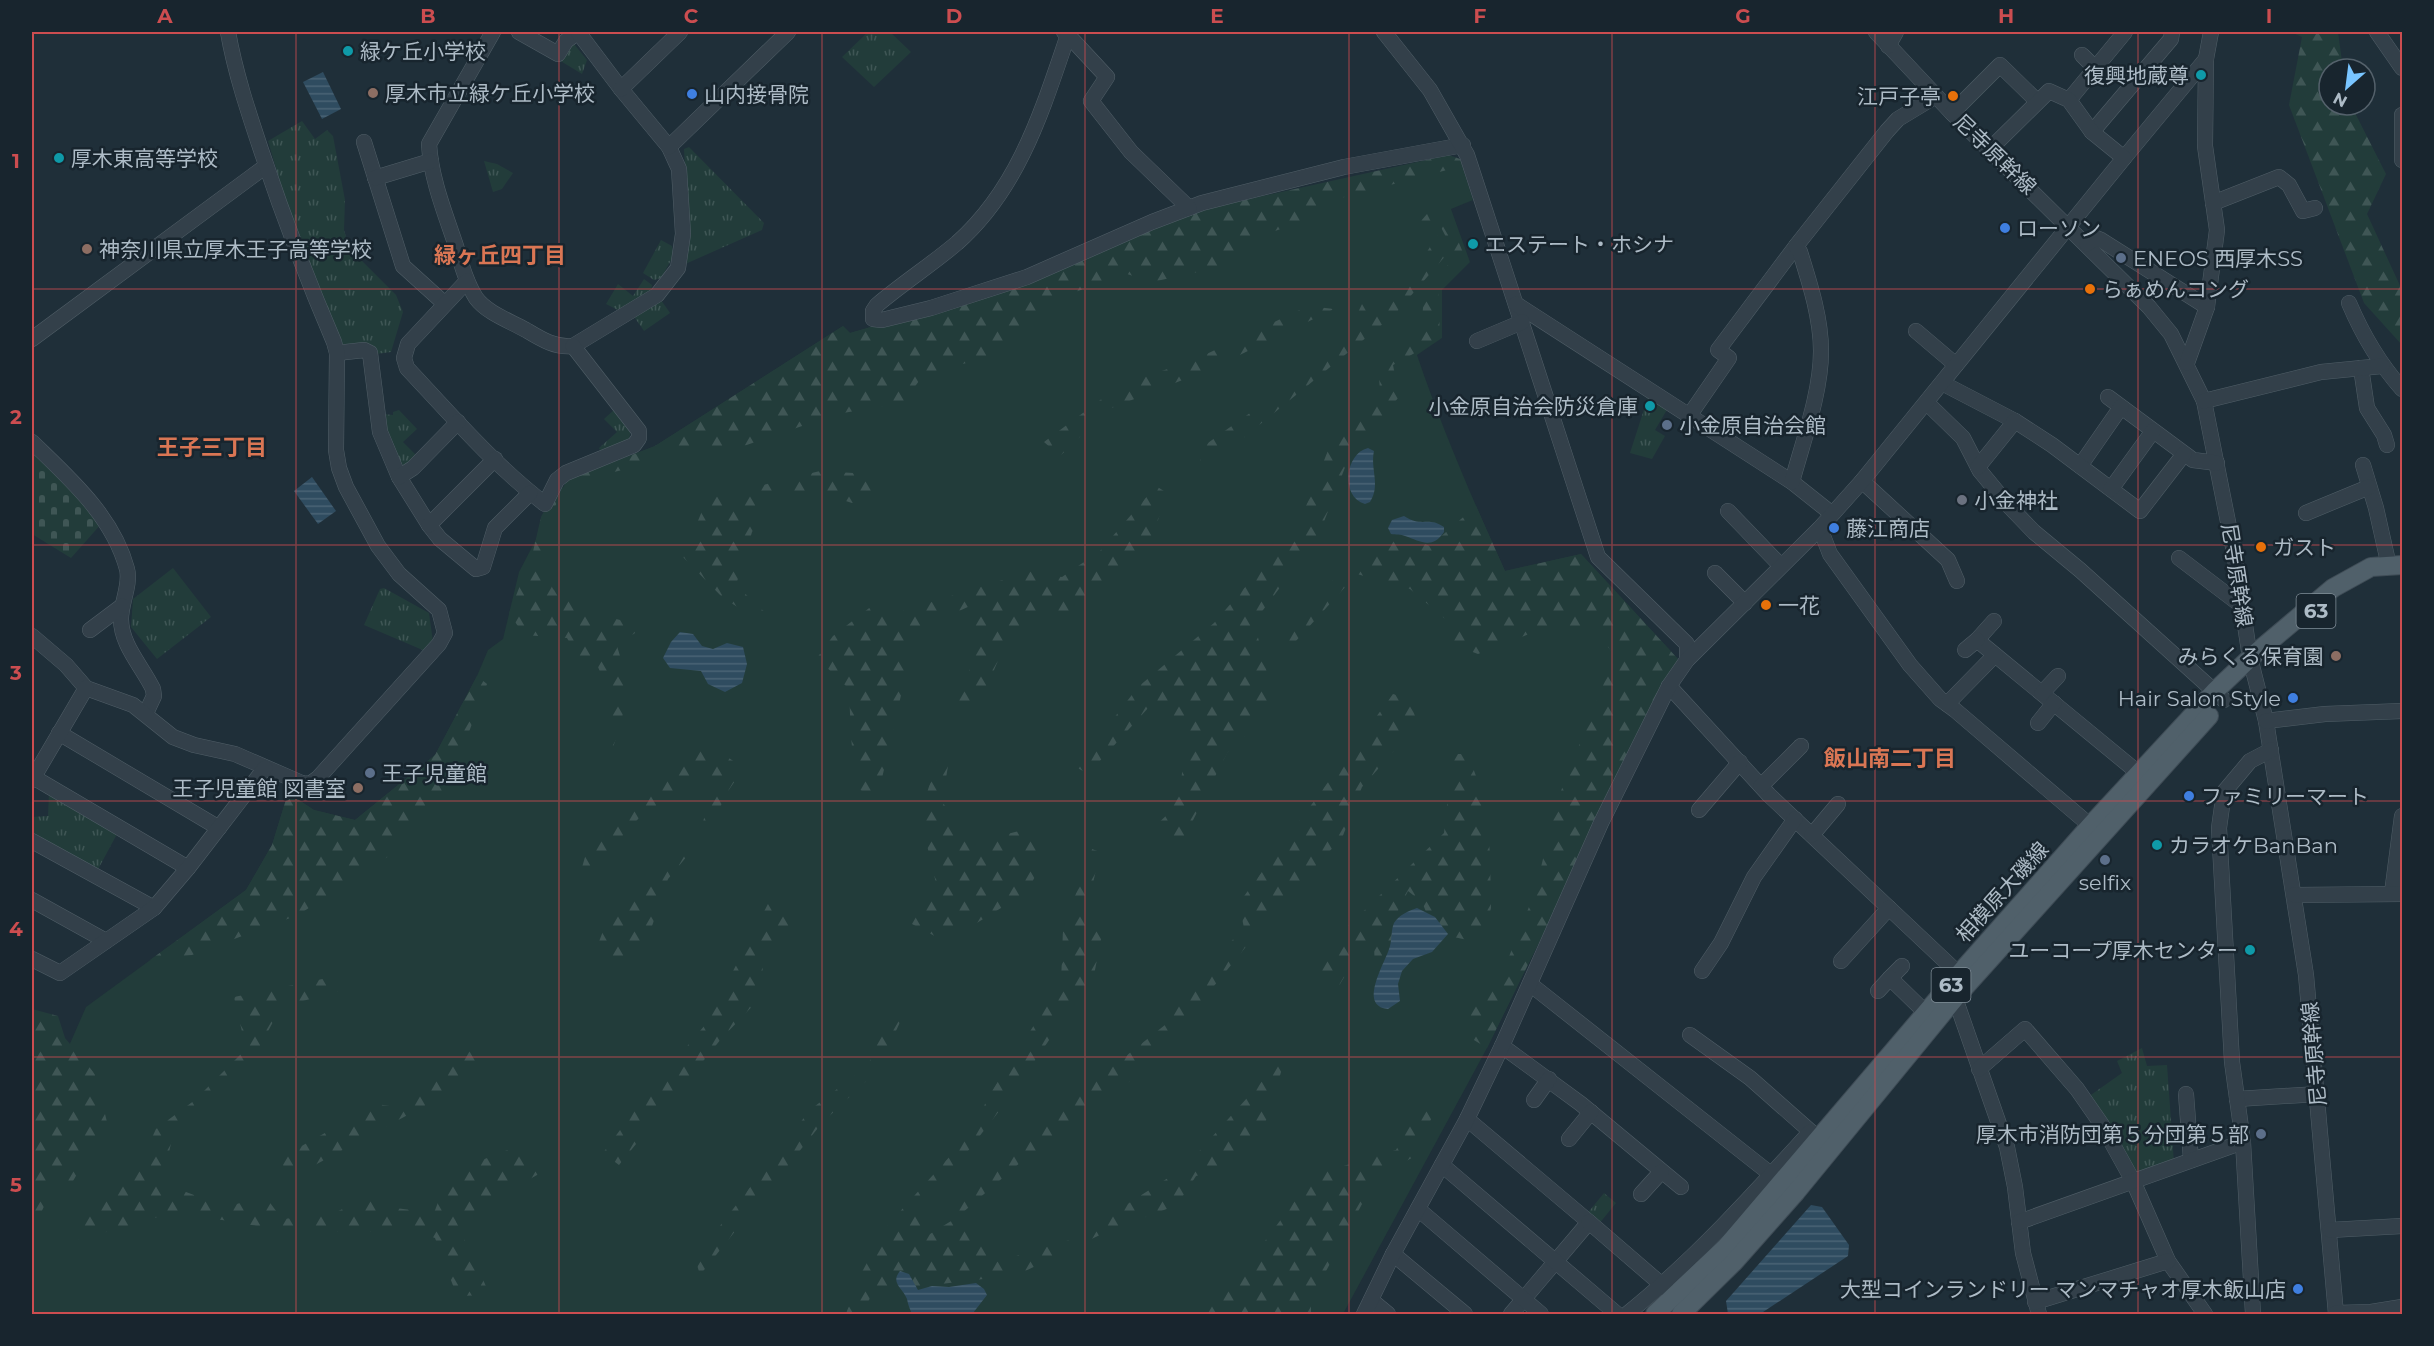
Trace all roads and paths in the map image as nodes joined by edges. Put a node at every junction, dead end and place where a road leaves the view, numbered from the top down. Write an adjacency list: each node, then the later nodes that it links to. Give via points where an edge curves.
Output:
1 (228, 32): 34 (street)
2 (493, 32): 33 (street, via 429,144)
3 (519, 32): 4 (street, via 558,54)
4 (578, 32): 20 (street)
5 (680, 32): 20 (street)
6 (788, 32): 29 (street)
7 (1384, 32): 28 (street, via 1430,90)
8 (1876, 32): 15 (street, 尼寺原幹線)
9 (1896, 32): 15 (street)
10 (2125, 32): 18 (street)
11 (2172, 32): 26 (street, via 2171,39)
12 (2211, 32): 17 (street)
13 (2377, 32): 19 (street)
14 (1067, 33): 37 (street, via 1107,77 1090,100 1131,152); 37 (street, via 1033,135 1003,190 957,242 877,305 873,319 932,308 1027,277)
15 (1888, 46): 21 (street, 尼寺原幹線)
16 (2082, 55): 18 (street)
17 (2206, 59): 31 (street); 36 (street, via 2205,146)
18 (2094, 67): 22 (street)
19 (2403, 68)
20 (621, 89): 29 (street)
21 (1936, 96): 24 (street, 尼寺原幹線); 41 (street, via 1892,124)
22 (2069, 100): 23 (street, via 2049,91); 26 (street)
23 (2037, 101): 24 (street, via 2000,65); 30 (street)
24 (1952, 113): 30 (street, 尼寺原幹線)
25 (2403, 115): 32 (street)
26 (2092, 132): 31 (street)
27 (364, 142): 35 (street)
28 (1463, 145): 37 (street, via 1344,167); 45 (street)
29 (669, 147): 51 (street, via 679,169 683,234 678,268 657,295)
30 (1990, 148): 39 (street, 尼寺原幹線)
31 (2124, 158): 39 (street)
32 (2403, 160)
33 (431, 161): 35 (street); 42 (street)
34 (266, 166): 49 (street); 52 (street)
35 (375, 178): 44 (street, via 403,266)
36 (2213, 203): 38 (street, via 2279,177 2289,184 2303,211); 46 (street, via 2217,230)
37 (1189, 208)
38 (2315, 208)
39 (2069, 226): 40 (street, 尼寺原幹線); 54 (street)
40 (2087, 244): 46 (street, via 2096,238 2101,240); 53 (street, 尼寺原幹線, via 2149,307 2171,334)
41 (1796, 246): 63 (street, via 1718,350 1729,358); 77 (street, via 1818,316 1821,350 1815,396)
42 (467, 280): 44 (street); 51 (street, via 486,308 548,343)
43 (2349, 303): 55 (street)
44 (445, 304): 65 (street, via 408,344 404,358 407,368)
45 (1516, 304): 47 (street); 63 (street)
46 (2207, 307): 53 (street)
47 (1522, 322): 50 (street); 100 (street, via 1598,557 1687,644)
48 (1918, 336): 54 (street)
49 (32, 339)
50 (1477, 342)
51 (573, 346): 80 (street, via 639,431 639,438 634,445 556,480 545,504)
52 (337, 353): 75 (street, via 370,352 380,432); 116 (street, via 336,450 342,478 378,546 399,574 439,610 445,633 318,778 304,784)
53 (2187, 363): 60 (street, 尼寺原幹線)
54 (1956, 365): 57 (street)
55 (2382, 366): 56 (street); 58 (street)
56 (2361, 368): 60 (street, via 2321,372); 67 (street, via 2367,408)
57 (1942, 383): 61 (street); 64 (street)
58 (2403, 389)
59 (2108, 397): 62 (street)
60 (2204, 401): 71 (street, 尼寺原幹線)
61 (1927, 403): 74 (street, via 1963,438); 76 (street)
62 (2121, 407): 66 (street); 73 (street)
63 (1689, 416): 77 (street)
64 (2015, 421): 73 (street); 74 (street)
65 (458, 422): 70 (street); 75 (street)
66 (2153, 431): 69 (street); 79 (street)
67 (2387, 437)
68 (32, 442): 92 (street, via 100,513 121,551 128,572)
69 (2184, 454): 71 (street, via 2197,461); 79 (street, via 2140,512)
70 (495, 459): 80 (street); 84 (street)
71 (2217, 462): 93 (street, 尼寺原幹線)
72 (2362, 465): 78 (street)
73 (2080, 466): 79 (street)
74 (1978, 467): 105 (street, via 2034,532)
75 (399, 477): 84 (street)
76 (1862, 481): 81 (street); 90 (street, via 1948,560)
77 (1792, 482): 81 (street)
78 (2369, 487): 82 (street); 88 (street)
79 (2111, 489)
80 (530, 493): 84 (street, via 495,528 483,567 476,569 466,562)
81 (1831, 513): 85 (street)
82 (2306, 513)
83 (1733, 520): 87 (street)
84 (429, 525)
85 (1820, 528): 87 (street); 107 (street, via 1830,554 1910,665)
86 (2179, 558): 93 (street)
87 (1781, 566): 91 (street)
88 (2396, 566): 101 (main road, 相模原大磯線 / 63, via 2365,578 2321,607)
89 (1715, 573): 91 (street)
90 (1958, 579)
91 (1745, 603): 100 (street)
92 (122, 606): 95 (street); 109 (street, via 124,635 153,689)
93 (2242, 606): 101 (street, 尼寺原幹線)
94 (1994, 621): 97 (street)
95 (94, 623)
96 (32, 636): 104 (street)
97 (1977, 640): 98 (street); 99 (street)
98 (1965, 650)
99 (1995, 655): 106 (street); 107 (street)
100 (1688, 660): 103 (street)
101 (2252, 664): 105 (main road, 相模原大磯線 / 63); 110 (street, 尼寺原幹線)
102 (2058, 676): 106 (street)
103 (1669, 686): 115 (street); 141 (street, via 1601,823)
104 (86, 688): 109 (street); 112 (street)
105 (2219, 696): 117 (main road, 相模原大磯線 / 63)
106 (2048, 698): 111 (street); 117 (street)
107 (1947, 704): 125 (street)
108 (2403, 711): 110 (street)
109 (146, 713): 116 (street, via 173,737 235,754)
110 (2266, 721): 113 (street, 尼寺原幹線)
111 (2038, 723)
112 (59, 733): 118 (street); 124 (street)
113 (2271, 750): 130 (street, 尼寺原幹線); 150 (street, via 2250,761 2224,792 2219,828)
114 (1798, 753): 119 (street)
115 (1740, 762): 119 (street); 121 (street)
116 (265, 768): 124 (street)
117 (2145, 777): 125 (main road, 相模原大磯線 / 63)
118 (32, 778): 128 (street)
119 (1761, 786): 123 (street)
120 (1838, 804): 126 (street)
121 (1702, 811)
122 (2403, 816): 129 (street)
123 (1795, 819): 126 (street); 137 (street, via 1754,877)
124 (219, 828): 128 (street)
125 (2096, 830): 139 (main road, 相模原大磯線 / 63); 143 (main road, 相模原大磯線 / 63)
126 (1812, 835): 133 (street)
127 (32, 841): 132 (street)
128 (188, 868): 132 (street)
129 (2397, 893): 130 (street)
130 (2294, 895): 149 (street, 尼寺原幹線)
131 (32, 900): 134 (street)
132 (154, 908): 134 (street)
133 (1889, 908): 136 (street); 139 (street)
134 (106, 941): 135 (street, via 60,974)
135 (32, 959)
136 (1841, 961)
137 (1709, 966)
138 (1902, 966): 140 (street)
139 (1959, 975): 143 (street); 144 (main road, 相模原大磯線 / 63)
140 (1890, 978): 142 (street); 144 (street)
141 (1530, 984): 146 (street); 161 (street)
142 (1878, 991)
143 (1955, 998): 147 (street); 156 (main road, 相模原大磯線 / 63)
144 (1926, 1013): 156 (main road, 相模原大磯線 / 63)
145 (1694, 1042): 156 (street, via 1750,1078)
146 (1502, 1046): 148 (street); 154 (street)
147 (1979, 1069): 162 (street, via 2025,1029 2077,1089); 167 (street, via 2007,1148)
148 (1549, 1080): 151 (street); 153 (street)
149 (2318, 1094): 150 (street); 169 (street, 尼寺原幹線)
150 (2237, 1099): 157 (street)
151 (1534, 1100)
152 (2182, 1102): 158 (street)
153 (1591, 1113): 155 (street); 160 (street)
154 (1467, 1119): 159 (street); 166 (street)
155 (1569, 1139)
156 (1820, 1139): 161 (main road, 相模原大磯線 / 63); 174 (main road, 相模原大磯線 / 63, via 1734,1262)
157 (2243, 1142): 158 (street); 187 (street)
158 (2191, 1160): 162 (street)
159 (1442, 1165): 165 (street); 172 (street)
160 (1661, 1172): 163 (street); 164 (street)
161 (1777, 1179): 174 (main road, 相模原大磯線 / 63, via 1726,1247)
162 (2133, 1181): 167 (street); 171 (street)
163 (1681, 1187)
164 (1641, 1194)
165 (1418, 1209): 170 (street); 173 (street)
166 (1589, 1222): 172 (street); 174 (street)
167 (2019, 1222): 177 (street)
168 (2403, 1226): 169 (street)
169 (2330, 1230): 188 (street, 尼寺原幹線)
170 (1393, 1254): 175 (street); 180 (street)
171 (2168, 1261): 177 (street); 186 (street)
172 (1555, 1262): 173 (street); 183 (street)
173 (1524, 1299): 181 (street); 182 (street)
174 (1676, 1302): 184 (street); 185 (main road, 相模原大磯線 / 63)
175 (1368, 1307): 179 (street)
176 (2403, 1307): 178 (street)
177 (2037, 1308)
178 (2371, 1313): 188 (street)
179 (1388, 1314)
180 (1465, 1314)
181 (1511, 1314)
182 (1541, 1314)
183 (1617, 1314)
184 (1627, 1314)
185 (1655, 1314)
186 (2205, 1314)
187 (2253, 1314)
188 (2336, 1314)

